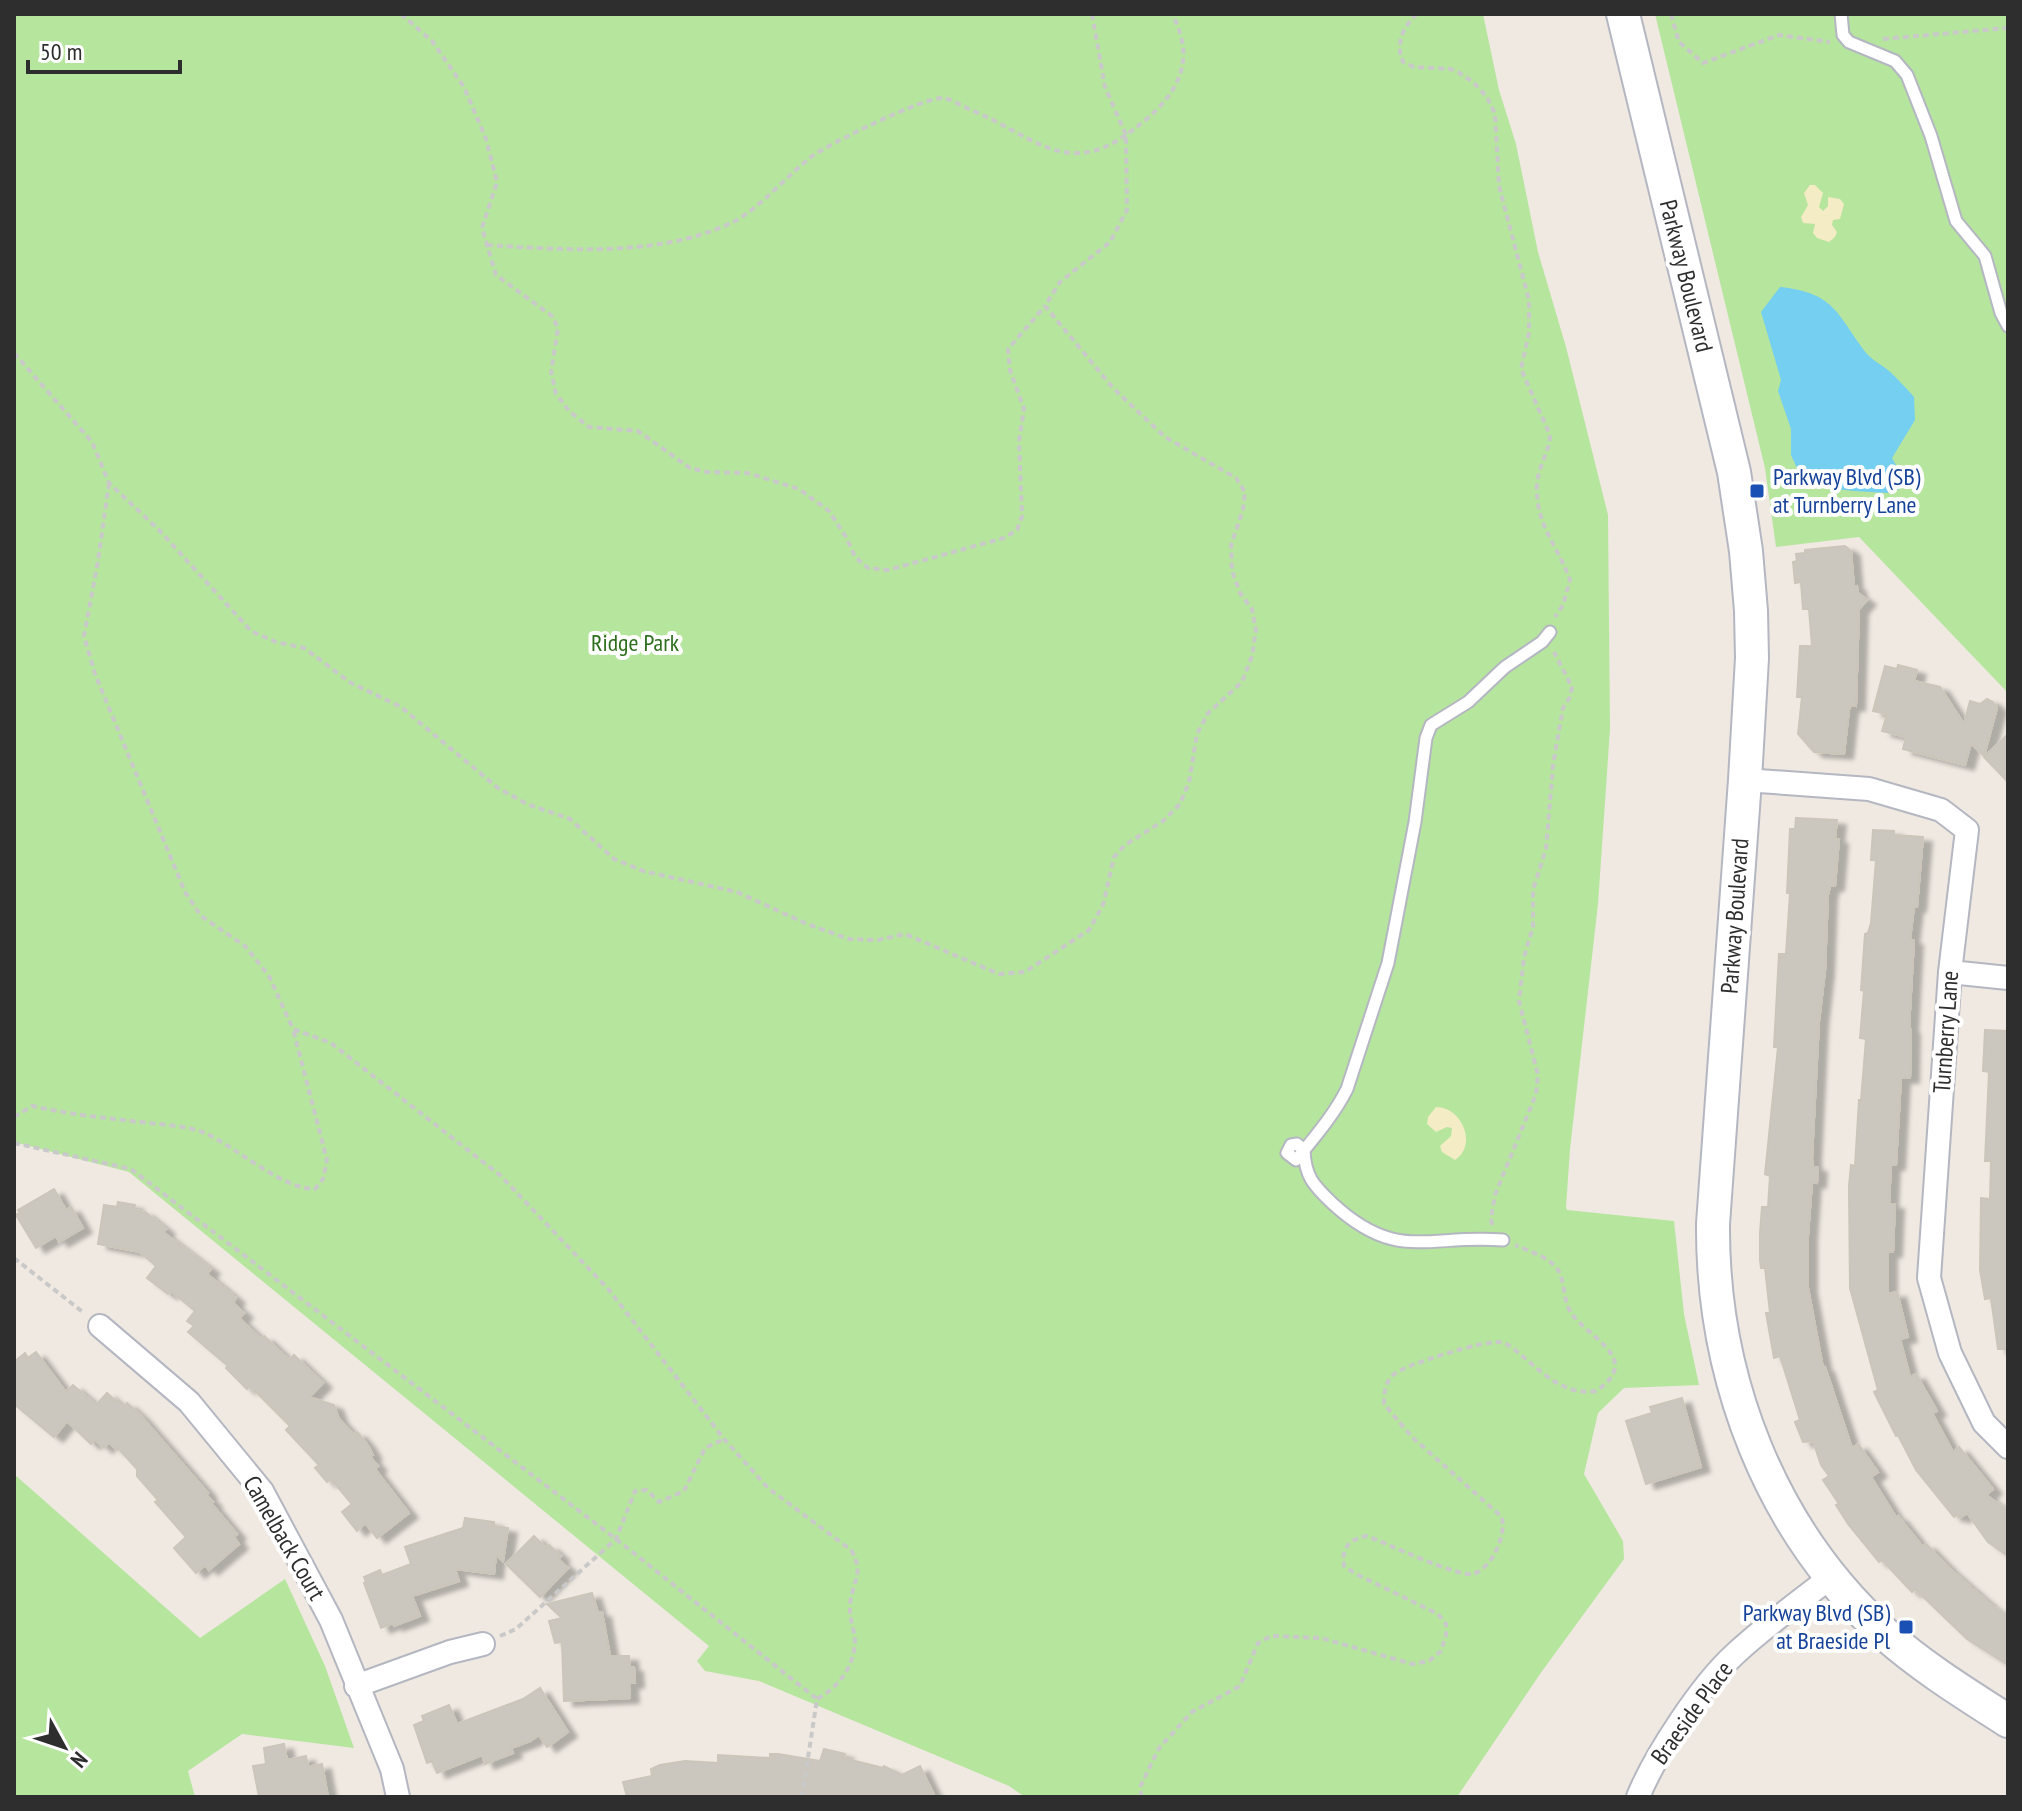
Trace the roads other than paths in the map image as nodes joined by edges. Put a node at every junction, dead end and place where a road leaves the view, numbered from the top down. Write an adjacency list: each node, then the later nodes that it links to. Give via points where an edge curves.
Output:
1 (1623, 14): 5 (street, Parkway Boulevard, via 1741,511 1752,658)
2 (1841, 14): 3 (lane, via 1849,42 1895,61 1907,75 1956,221 1985,256)
3 (2008, 326)
4 (1550, 632): 8 (lane, via 1468,702 1431,725 1388,963 1347,1089)
5 (1745, 780): 6 (street, Turnberry Lane, via 1869,789 1941,810 1967,830); 13 (street, Parkway Boulevard, via 1713,1224 1716,1292 1732,1382 1750,1436 1785,1508)
6 (1950, 972): 7 (street); 12 (street, Turnberry Lane, via 1929,1278 1950,1353 1984,1423)
7 (2008, 978)
8 (1304, 1150): 9 (lane); 9 (lane, via 1296,1160)
9 (1305, 1170): 10 (lane, via 1359,1227 1386,1239)
10 (1503, 1240)
11 (100, 1326): 15 (street, Camelback Court, via 189,1402 262,1491 331,1620)
12 (2008, 1447)
13 (1832, 1576): 16 (street, Parkway Boulevard, via 1906,1651); 18 (street, Braeside Place, via 1719,1671 1647,1775)
14 (483, 1644): 15 (street)
15 (356, 1686): 17 (street, Camelback Court, via 392,1769)
16 (2008, 1721)
17 (398, 1797)
18 (1638, 1797)

